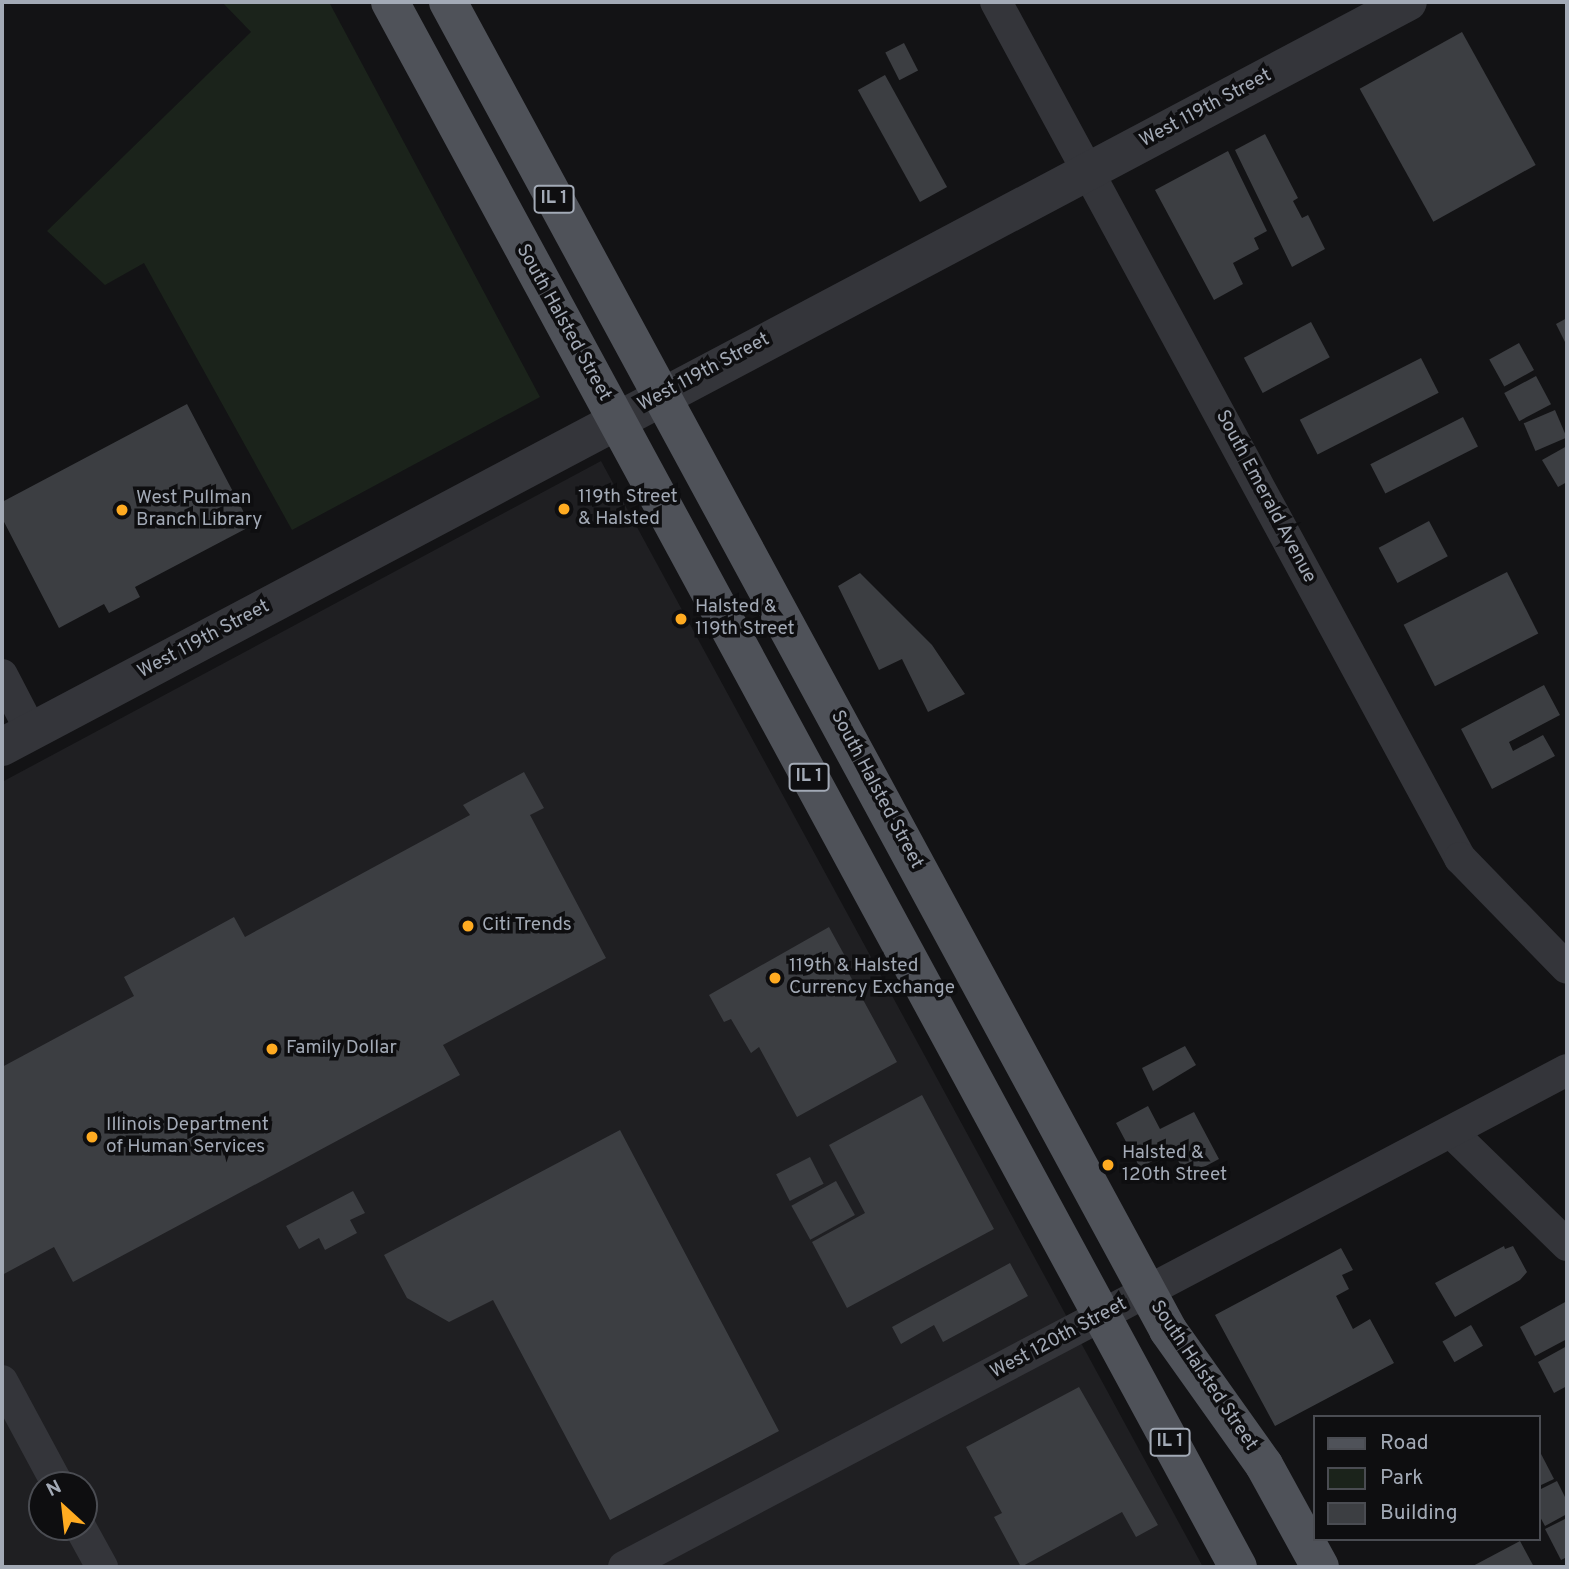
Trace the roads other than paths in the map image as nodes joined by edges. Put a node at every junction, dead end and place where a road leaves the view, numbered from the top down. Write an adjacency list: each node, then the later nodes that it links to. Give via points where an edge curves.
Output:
1 (390, 2): 7 (main road, South Halsted Street / IL 1)
2 (448, 2): 6 (main road, South Halsted Street / IL 1)
3 (996, 2): 5 (street, South Emerald Avenue)
4 (1408, 2): 5 (street, West 119th Street)
5 (1088, 171): 6 (street, West 119th Street); 10 (street, South Emerald Avenue, via 1460,858)
6 (662, 395): 7 (street, West 119th Street); 14 (main road, South Halsted Street / IL 1)
7 (616, 420): 9 (street, West 119th Street); 15 (main road, South Halsted Street / IL 1)
8 (2, 675): 9 (street)
9 (16, 739)
10 (1567, 968)
11 (1567, 1070): 12 (street, West 120th Street)
12 (1451, 1132): 13 (street); 14 (street, West 120th Street)
13 (1567, 1245)
14 (1147, 1292): 15 (street, West 120th Street); 22 (main road, South Halsted Street / IL 1, via 1168,1330 1264,1465)
15 (1101, 1316): 20 (street, West 120th Street); 21 (main road, South Halsted Street / IL 1)
16 (2, 1381): 17 (street)
17 (50, 1471)
18 (88, 1541): 19 (street)
19 (102, 1567)
20 (624, 1567)
21 (1238, 1567)
22 (1320, 1567)

